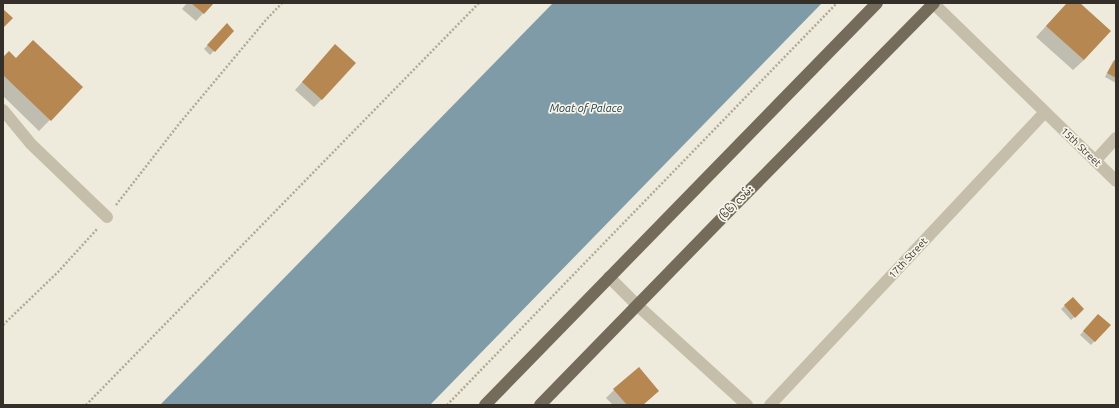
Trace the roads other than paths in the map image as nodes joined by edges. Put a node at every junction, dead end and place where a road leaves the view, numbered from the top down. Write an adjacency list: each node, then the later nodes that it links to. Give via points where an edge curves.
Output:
1 (877, 3): 9 (main road)
2 (933, 3): 4 (street, 15th Street); 10 (main road, (၆၆) လမ်း)
3 (3, 110): 8 (street, via 32,144)
4 (1045, 112): 6 (street, 15th Street); 14 (street, 17th Street)
5 (1116, 138): 6 (street)
6 (1095, 161): 7 (street, 15th Street)
7 (1116, 181)
8 (107, 217)
9 (609, 278): 10 (street); 11 (main road)
10 (637, 305): 12 (main road, (၆၆) လမ်း); 13 (street)
11 (485, 405)
12 (540, 405)
13 (747, 405)
14 (770, 405)

